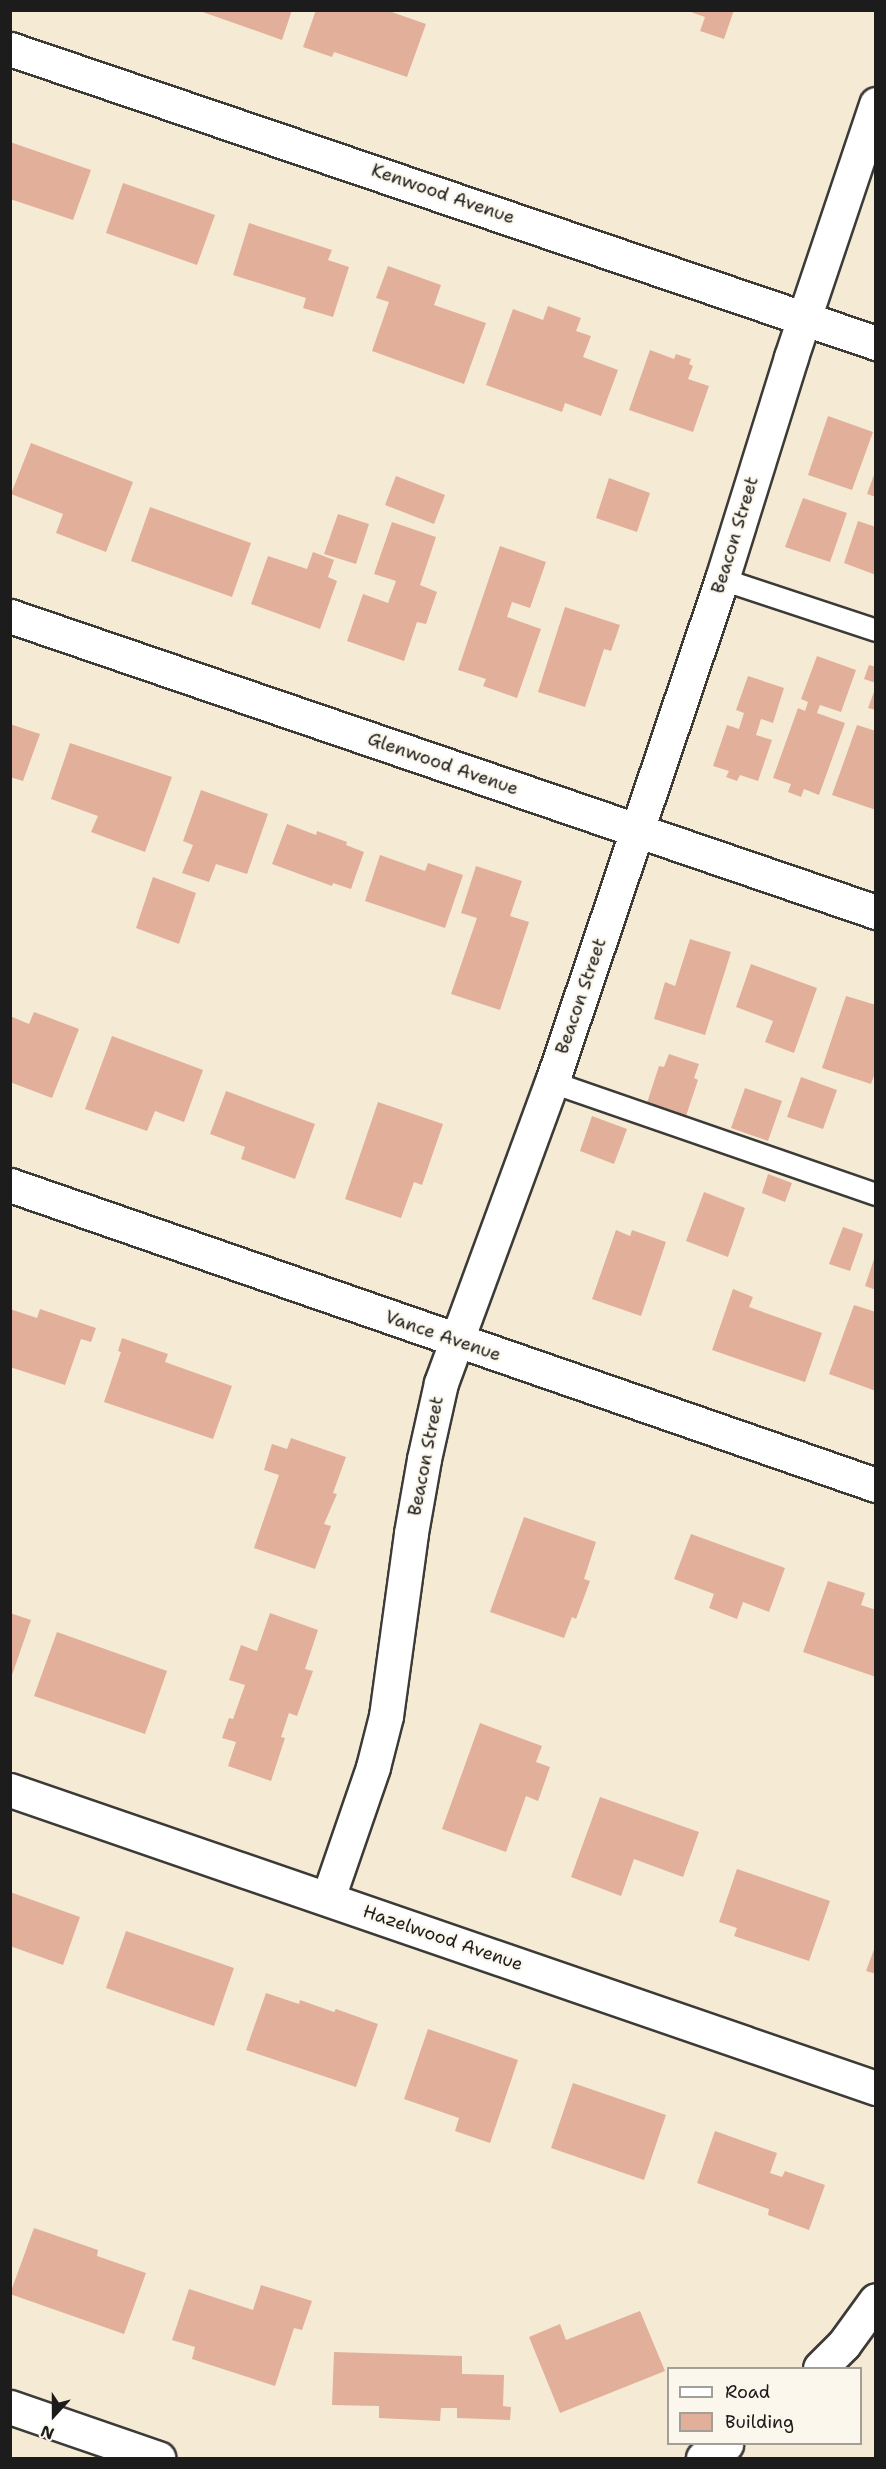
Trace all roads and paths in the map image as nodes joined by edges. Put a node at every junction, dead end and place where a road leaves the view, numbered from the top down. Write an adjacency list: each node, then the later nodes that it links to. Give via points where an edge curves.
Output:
1 (10, 49): 3 (street, Kenwood Avenue, via 381,172)
2 (876, 104): 3 (street, Beacon Street)
3 (804, 320): 4 (street, Kenwood Avenue); 5 (street, Beacon Street)
4 (876, 343)
5 (722, 579): 7 (lane); 8 (street, Beacon Street)
6 (10, 616): 8 (street, Glenwood Avenue)
7 (876, 630)
8 (637, 830): 9 (street, Glenwood Avenue); 10 (street, Beacon Street)
9 (876, 912)
10 (552, 1082): 12 (lane); 13 (street, Beacon Street)
11 (10, 1185): 13 (street, Vance Avenue)
12 (876, 1194)
13 (455, 1340): 14 (street, Vance Avenue); 16 (street, Beacon Street, via 424,1459 386,1716 373,1767)
14 (876, 1485)
15 (10, 1790): 16 (street, Hazelwood Avenue)
16 (328, 1898): 17 (street, Hazelwood Avenue)
17 (876, 2088)
18 (876, 2300): 19 (street, via 844,2344)
19 (821, 2367)
20 (10, 2407): 22 (street)
21 (724, 2445): 23 (street)
22 (158, 2458)
23 (703, 2458)

